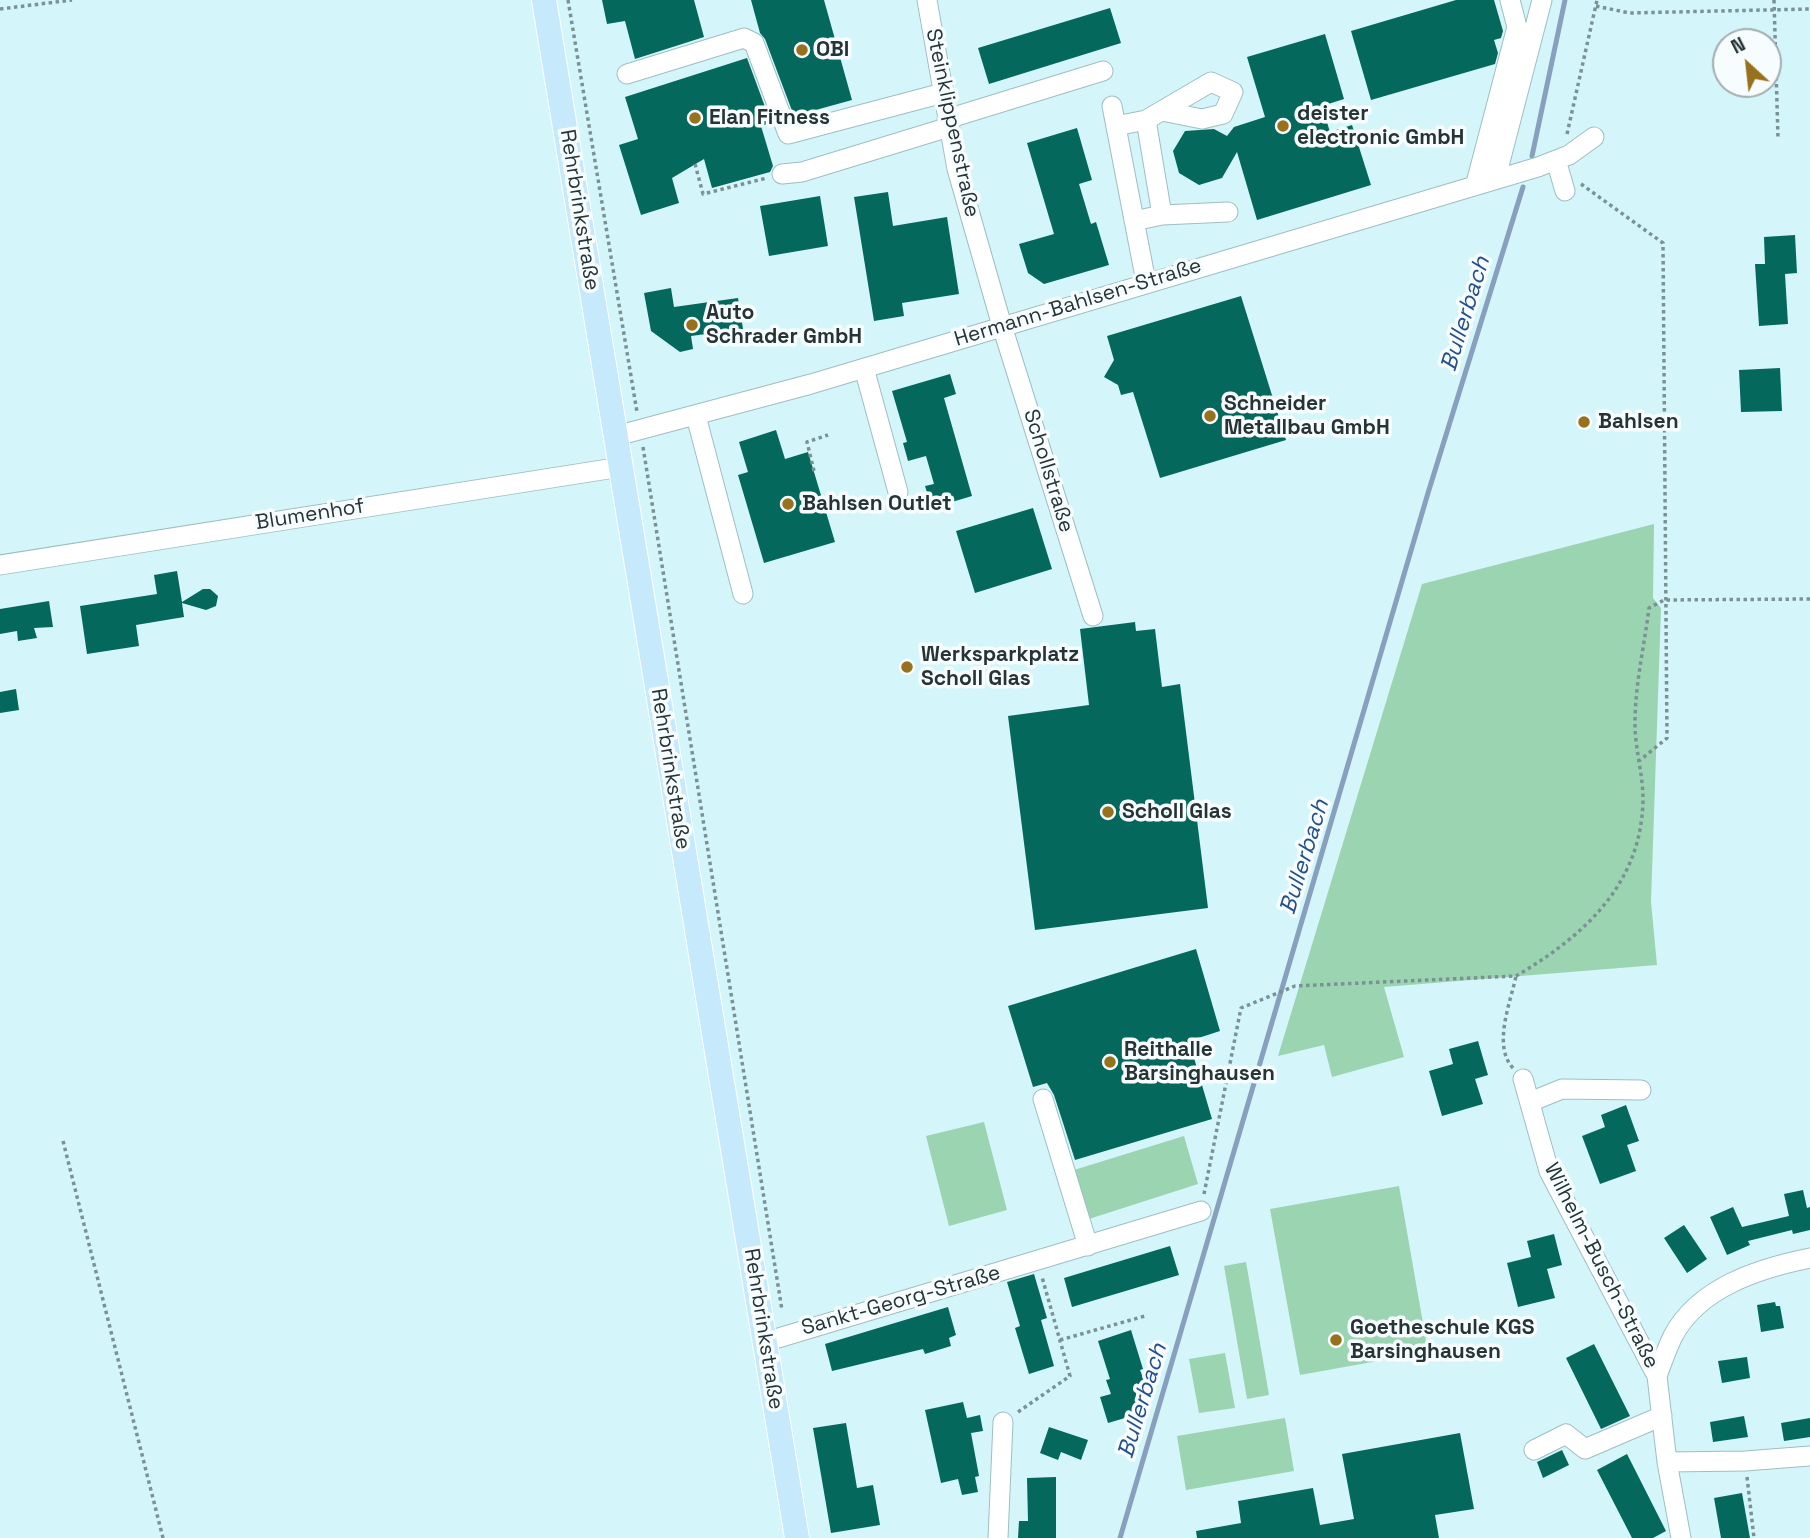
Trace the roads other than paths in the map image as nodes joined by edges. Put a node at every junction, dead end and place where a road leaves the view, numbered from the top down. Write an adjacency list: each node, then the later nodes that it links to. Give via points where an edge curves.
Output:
1 (544, 0): 24 (main road, Rehrbrinkstraße)
2 (927, 0): 7 (street, Steinklippenstraße)
3 (1510, 0): 15 (street, via 1517,27)
4 (1542, 0): 14 (street)
5 (1103, 71): 9 (street)
6 (627, 74): 7 (street, via 744,38 754,43 788,134)
7 (943, 93): 9 (street, Steinklippenstraße)
8 (1112, 106): 10 (street)
9 (948, 123): 13 (street, via 802,172); 21 (street, Steinklippenstraße)
10 (1116, 126): 18 (street, via 1154,116); 19 (street)
11 (1594, 137): 12 (street)
12 (1554, 160): 14 (street, Hermann-Bahlsen-Straße); 16 (street)
13 (782, 174)
14 (1496, 177): 15 (street, Hermann-Bahlsen-Straße)
15 (1476, 183): 20 (street, Hermann-Bahlsen-Straße)
16 (1565, 191)
17 (1228, 212): 18 (street)
18 (1162, 215): 19 (street)
19 (1134, 221): 20 (street)
20 (1146, 282): 21 (street, Hermann-Bahlsen-Straße)
21 (1002, 326): 22 (street, Hermann-Bahlsen-Straße); 29 (street, Schollstraße)
22 (864, 368): 23 (street, Hermann-Bahlsen-Straße); 26 (street)
23 (696, 416): 24 (street, Hermann-Bahlsen-Straße); 28 (street)
24 (616, 436): 25 (main road, Rehrbrinkstraße)
25 (621, 467): 27 (street, Blumenhof); 37 (main road, Rehrbrinkstraße)
26 (898, 492)
27 (0, 565)
28 (743, 594)
29 (1093, 616)
30 (1524, 1079): 33 (street, Wilhelm-Busch-Straße)
31 (1641, 1090): 33 (street, via 1562,1089)
32 (1043, 1099): 35 (street)
33 (1530, 1102): 38 (street, Wilhelm-Busch-Straße, via 1549,1171)
34 (1201, 1211): 35 (street, Sankt-Georg-Straße)
35 (1088, 1245): 37 (street, Sankt-Georg-Straße)
36 (1810, 1258): 38 (street, via 1736,1279 1702,1303 1674,1334)
37 (774, 1339): 44 (main road, Rehrbrinkstraße)
38 (1657, 1376): 39 (street, Wilhelm-Busch-Straße)
39 (1662, 1416): 41 (street, via 1585,1449 1566,1434); 43 (street, Wilhelm-Busch-Straße)
40 (1003, 1422): 45 (street)
41 (1534, 1450)
42 (1810, 1456): 43 (street)
43 (1667, 1462): 46 (street, Wilhelm-Busch-Straße)
44 (797, 1538)
45 (998, 1538)
46 (1681, 1538)

